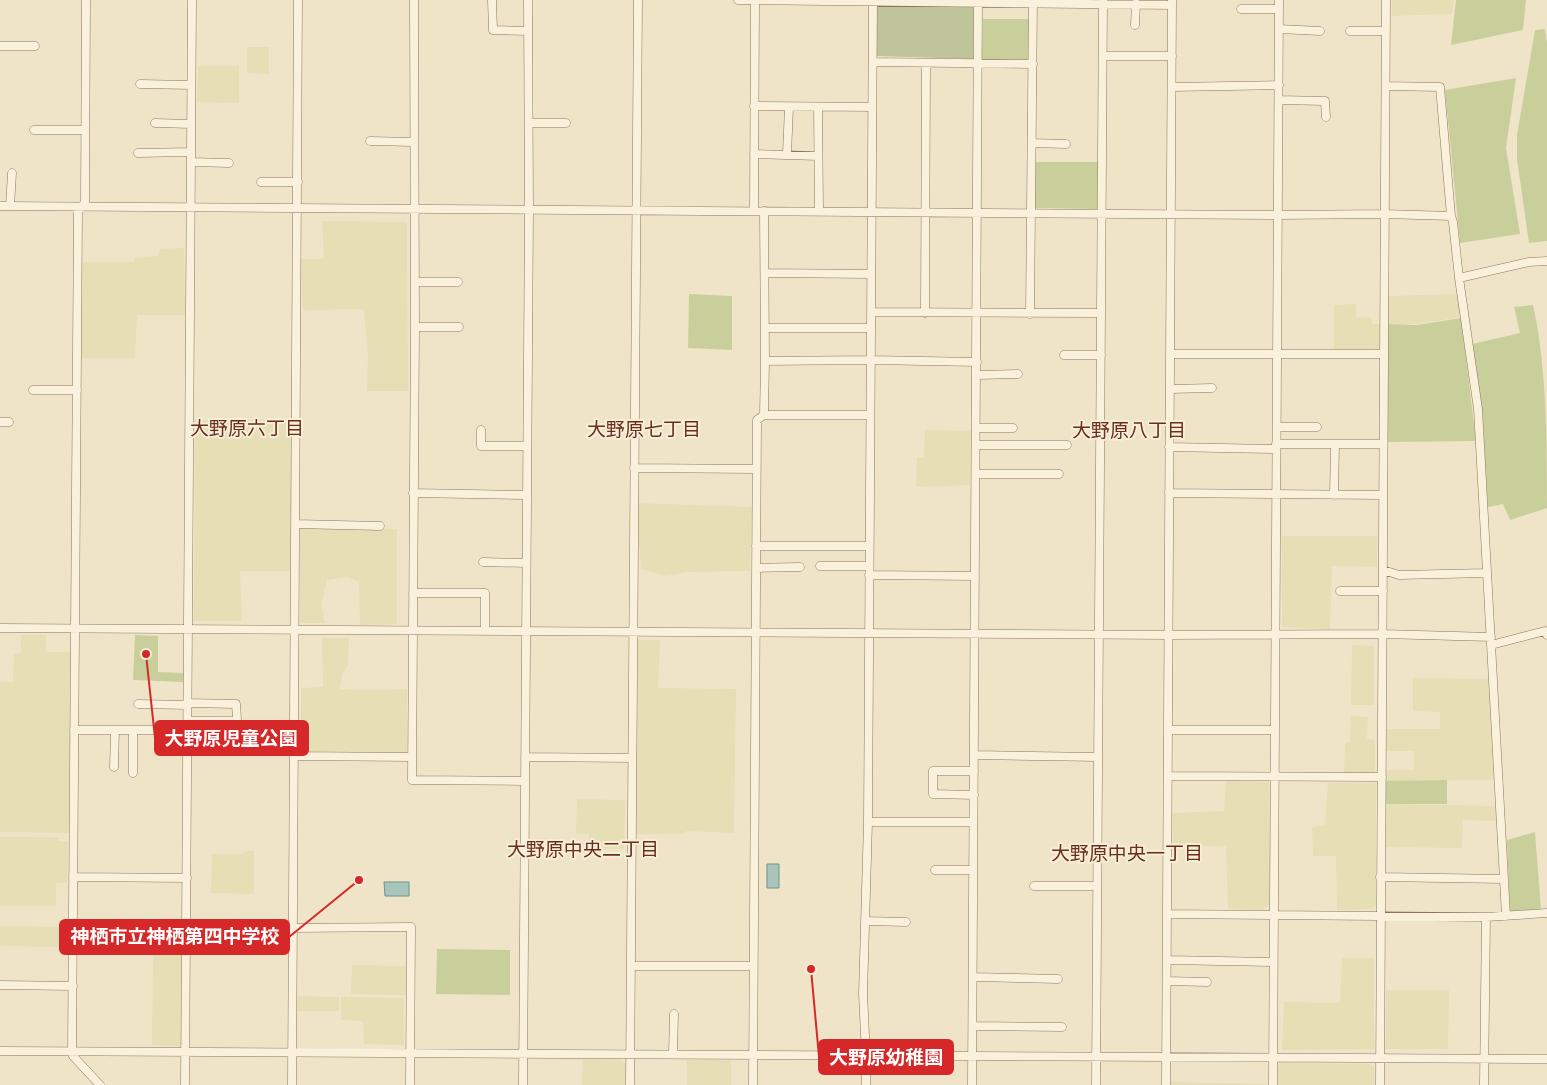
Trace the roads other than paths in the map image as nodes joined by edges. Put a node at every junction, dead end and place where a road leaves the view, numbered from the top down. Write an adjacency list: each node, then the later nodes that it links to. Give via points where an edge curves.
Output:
1 (86, 0): 51 (street)
2 (192, 0): 36 (street)
3 (298, 0): 65 (street)
4 (414, 0): 53 (street)
5 (492, 0): 23 (street, via 493,30)
6 (528, 0): 23 (street)
7 (638, 0): 74 (street)
8 (738, 0): 9 (street)
9 (755, 0): 10 (street); 41 (street)
10 (820, 0): 12 (street)
11 (1386, 0): 26 (street)
12 (873, 1): 13 (street); 31 (street)
13 (926, 1): 14 (street)
14 (978, 1): 15 (street); 33 (street)
15 (1033, 1): 16 (street); 34 (street)
16 (1103, 2): 18 (street); 29 (street)
17 (1172, 3): 18 (street); 30 (street)
18 (1136, 4): 21 (street)
19 (1279, 4): 20 (street); 22 (street)
20 (1241, 9)
21 (1135, 25)
22 (1279, 30): 24 (street); 37 (street)
23 (528, 31): 46 (street)
24 (1320, 31)
25 (1350, 31): 26 (street)
26 (1386, 31): 38 (street)
27 (0, 46): 28 (street)
28 (35, 46)
29 (1102, 56): 30 (street); 81 (street)
30 (1172, 56): 39 (street)
31 (872, 62): 32 (street); 43 (street)
32 (926, 63): 33 (street); 78 (street)
33 (978, 64): 34 (street); 79 (street)
34 (1033, 64): 54 (street)
35 (140, 84): 36 (street)
36 (191, 84): 49 (street)
37 (1279, 85): 39 (street); 40 (street)
38 (1386, 86): 83 (street); 85 (street, via 1440,87)
39 (1172, 88): 82 (street)
40 (1279, 100): 45 (street, via 1325,101); 84 (street)
41 (754, 106): 42 (street); 58 (street)
42 (789, 107): 44 (street); 59 (street)
43 (872, 107): 44 (street); 77 (street)
44 (818, 108): 60 (street)
45 (1326, 117)
46 (529, 123): 47 (street); 72 (street)
47 (566, 123)
48 (155, 124): 49 (street)
49 (191, 124): 56 (street)
50 (34, 130): 51 (street)
51 (85, 130): 68 (street, via 85,202)
52 (370, 141): 53 (street)
53 (414, 142): 71 (street)
54 (1032, 144): 55 (street); 80 (street)
55 (1066, 144)
56 (191, 152): 57 (street); 61 (street)
57 (138, 153)
58 (754, 154): 59 (street); 75 (street)
59 (787, 154): 60 (street)
60 (818, 156): 73 (street)
61 (191, 162): 62 (street); 69 (street)
62 (229, 163)
63 (12, 173): 67 (street)
64 (261, 182): 65 (street)
65 (298, 182): 70 (street)
66 (0, 206): 67 (street)
67 (10, 206): 68 (street)
68 (82, 206): 69 (street); 114 (street, via 78,212)
69 (191, 207): 70 (street); 160 (street)
70 (298, 207): 71 (street); 141 (street)
71 (413, 209): 72 (street); 90 (street)
72 (529, 210): 74 (street); 128 (street)
73 (819, 210): 76 (street); 77 (street)
74 (635, 211): 75 (street); 131 (street)
75 (754, 211): 76 (street)
76 (764, 211): 87 (street)
77 (871, 211): 78 (street); 88 (street)
78 (925, 211): 79 (street); 94 (street)
79 (978, 212): 80 (street); 93 (street)
80 (1031, 213): 81 (street); 96 (street)
81 (1102, 213): 82 (street); 95 (street)
82 (1172, 214): 84 (street); 101 (street)
83 (1384, 214): 84 (street); 85 (street); 103 (street)
84 (1278, 215): 102 (street)
85 (1451, 216): 89 (street)
86 (1547, 261): 89 (street)
87 (765, 273): 88 (street); 99 (street)
88 (871, 274): 92 (street)
89 (1459, 278): 152 (street, via 1478,409)
90 (414, 282): 91 (street); 98 (street)
91 (458, 282)
92 (871, 312): 94 (street); 100 (street)
93 (978, 312): 94 (street); 96 (street); 108 (street)
94 (925, 313)
95 (1101, 313): 96 (street); 105 (street)
96 (1030, 314)
97 (459, 327): 98 (street)
98 (415, 328): 135 (street)
99 (765, 328): 100 (street); 107 (street)
100 (871, 328): 106 (street)
101 (1170, 354): 102 (street); 112 (street)
102 (1278, 354): 103 (street); 119 (street)
103 (1384, 354): 124 (street)
104 (1064, 355): 105 (street)
105 (1101, 355): 169 (street)
106 (870, 360): 107 (street); 108 (street); 116 (street)
107 (765, 361): 115 (street)
108 (977, 362): 110 (street)
109 (1018, 374): 110 (street)
110 (977, 375): 121 (street)
111 (1212, 388): 112 (street)
112 (1170, 389): 130 (street)
113 (34, 390): 114 (street)
114 (76, 390): 159 (street)
115 (764, 415): 116 (street); 132 (street, via 757,420)
116 (870, 415): 144 (street)
117 (0, 422): 118 (street)
118 (9, 422)
119 (1277, 427): 120 (street); 129 (street)
120 (1317, 427)
121 (976, 428): 122 (street); 125 (street)
122 (1013, 428)
123 (481, 430): 128 (street, via 481,446)
124 (1383, 444): 127 (street); 140 (street)
125 (976, 445): 126 (street); 133 (street)
126 (1067, 445)
127 (1335, 445): 129 (street); 139 (street)
128 (527, 446): 137 (street)
129 (1276, 446): 130 (street); 138 (street)
130 (1169, 447): 136 (street)
131 (634, 468): 132 (street); 164 (street)
132 (756, 469): 143 (street)
133 (976, 474): 134 (street); 154 (street)
134 (1059, 474)
135 (413, 493): 137 (street); 157 (street)
136 (1169, 493): 138 (street); 171 (street)
137 (526, 495): 146 (street)
138 (1276, 495): 139 (street); 172 (street)
139 (1334, 495): 140 (street)
140 (1383, 495): 151 (street)
141 (296, 524): 142 (street); 161 (street)
142 (380, 526)
143 (756, 546): 144 (street); 150 (street)
144 (869, 546): 148 (street)
145 (484, 562): 146 (street)
146 (526, 562): 165 (street)
147 (820, 566): 148 (street)
148 (869, 566): 153 (street)
149 (800, 567): 150 (street)
150 (756, 568): 166 (street)
151 (1383, 570): 152 (street, via 1399,574); 155 (street)
152 (1487, 573): 174 (street)
153 (869, 575): 154 (street); 167 (street)
154 (975, 576): 168 (street)
155 (1383, 591): 156 (street); 170 (street)
156 (1340, 592)
157 (413, 594): 162 (street); 163 (street, via 485,593)
158 (0, 628): 159 (street)
159 (74, 628): 160 (street); 178 (street)
160 (188, 629): 161 (street); 176 (street)
161 (295, 630): 162 (street); 185 (street)
162 (413, 630): 163 (street); 186 (street)
163 (485, 630): 165 (street)
164 (632, 631): 165 (street); 166 (street); 189 (street)
165 (526, 632): 187 (street)
166 (756, 632): 167 (street); 220 (street)
167 (869, 634): 168 (street); 198 (street)
168 (975, 634): 169 (street); 184 (street)
169 (1099, 634): 171 (street); 188 (street)
170 (1383, 634): 172 (street); 174 (street); 195 (street)
171 (1169, 635): 172 (street); 182 (street)
172 (1276, 635): 183 (street)
173 (1547, 635): 174 (street, via 1545,631)
174 (1491, 641): 205 (street)
175 (138, 704): 176 (street)
176 (188, 704): 177 (street); 177 (street, via 236,704 237,719)
177 (188, 721): 181 (street)
178 (74, 730): 179 (street); 202 (street)
179 (115, 730): 180 (street); 190 (street)
180 (133, 730): 181 (street); 192 (street)
181 (188, 730): 203 (street)
182 (1168, 730): 183 (street); 193 (street)
183 (1274, 730): 194 (street)
184 (974, 755): 188 (street); 191 (street)
185 (294, 756): 186 (street); 216 (street)
186 (412, 757): 196 (street, via 412,780)
187 (525, 757): 189 (street); 196 (street)
188 (1098, 757): 207 (street)
189 (632, 758): 219 (street)
190 (114, 767)
191 (974, 771): 197 (street); 197 (street, via 933,771 933,794)
192 (133, 773)
193 (1168, 776): 194 (street); 209 (street)
194 (1274, 776): 195 (street); 210 (street)
195 (1382, 777): 204 (street)
196 (525, 780): 235 (street)
197 (974, 796): 199 (street)
198 (868, 822): 199 (street); 214 (street)
199 (973, 822): 201 (street)
200 (935, 870): 201 (street)
201 (973, 870): 221 (street)
202 (73, 877): 203 (street); 226 (street)
203 (187, 878): 232 (street)
204 (1380, 878): 205 (street); 211 (street)
205 (1504, 879): 212 (street)
206 (1034, 886): 207 (street)
207 (1096, 886): 241 (street)
208 (1547, 913): 212 (street)
209 (1167, 914): 210 (street); 217 (street)
210 (1273, 915): 211 (street); 218 (street)
211 (1380, 916): 213 (street); 244 (street)
212 (1506, 916): 213 (street)
213 (1486, 917): 245 (street)
214 (865, 921): 215 (street); 239 (street, via 863,994)
215 (906, 922)
216 (293, 928): 233 (street); 234 (street, via 411,928)
217 (1167, 960): 218 (street); 223 (street)
218 (1273, 962): 243 (street)
219 (630, 966): 220 (street); 236 (street)
220 (753, 966): 238 (street)
221 (973, 977): 222 (street); 228 (street)
222 (1058, 978)
223 (1167, 982): 224 (street); 242 (street)
224 (1207, 982)
225 (0, 984): 226 (street)
226 (73, 986): 231 (street)
227 (674, 1014): 237 (street)
228 (974, 1026): 229 (street); 240 (street)
229 (1062, 1027)
230 (0, 1051): 231 (street)
231 (72, 1051): 232 (street); 247 (street)
232 (186, 1052): 233 (street); 248 (street)
233 (292, 1052): 234 (street); 249 (street)
234 (410, 1053): 235 (street); 250 (street)
235 (523, 1053): 236 (street); 251 (street)
236 (630, 1054): 237 (street); 252 (street)
237 (673, 1054): 238 (street)
238 (753, 1055): 239 (street); 253 (street)
239 (866, 1055): 240 (street); 254 (street)
240 (972, 1055): 241 (street); 255 (street)
241 (1096, 1056): 242 (street); 256 (street)
242 (1166, 1056): 243 (street); 257 (street)
243 (1273, 1056): 244 (street); 258 (street)
244 (1380, 1057): 245 (street); 259 (street)
245 (1484, 1057): 246 (street); 260 (street)
246 (1547, 1059)
247 (100, 1085)
248 (185, 1085)
249 (292, 1085)
250 (410, 1085)
251 (523, 1085)
252 (630, 1085)
253 (753, 1085)
254 (866, 1085)
255 (972, 1085)
256 (1096, 1085)
257 (1166, 1085)
258 (1273, 1085)
259 (1380, 1085)
260 (1484, 1085)

